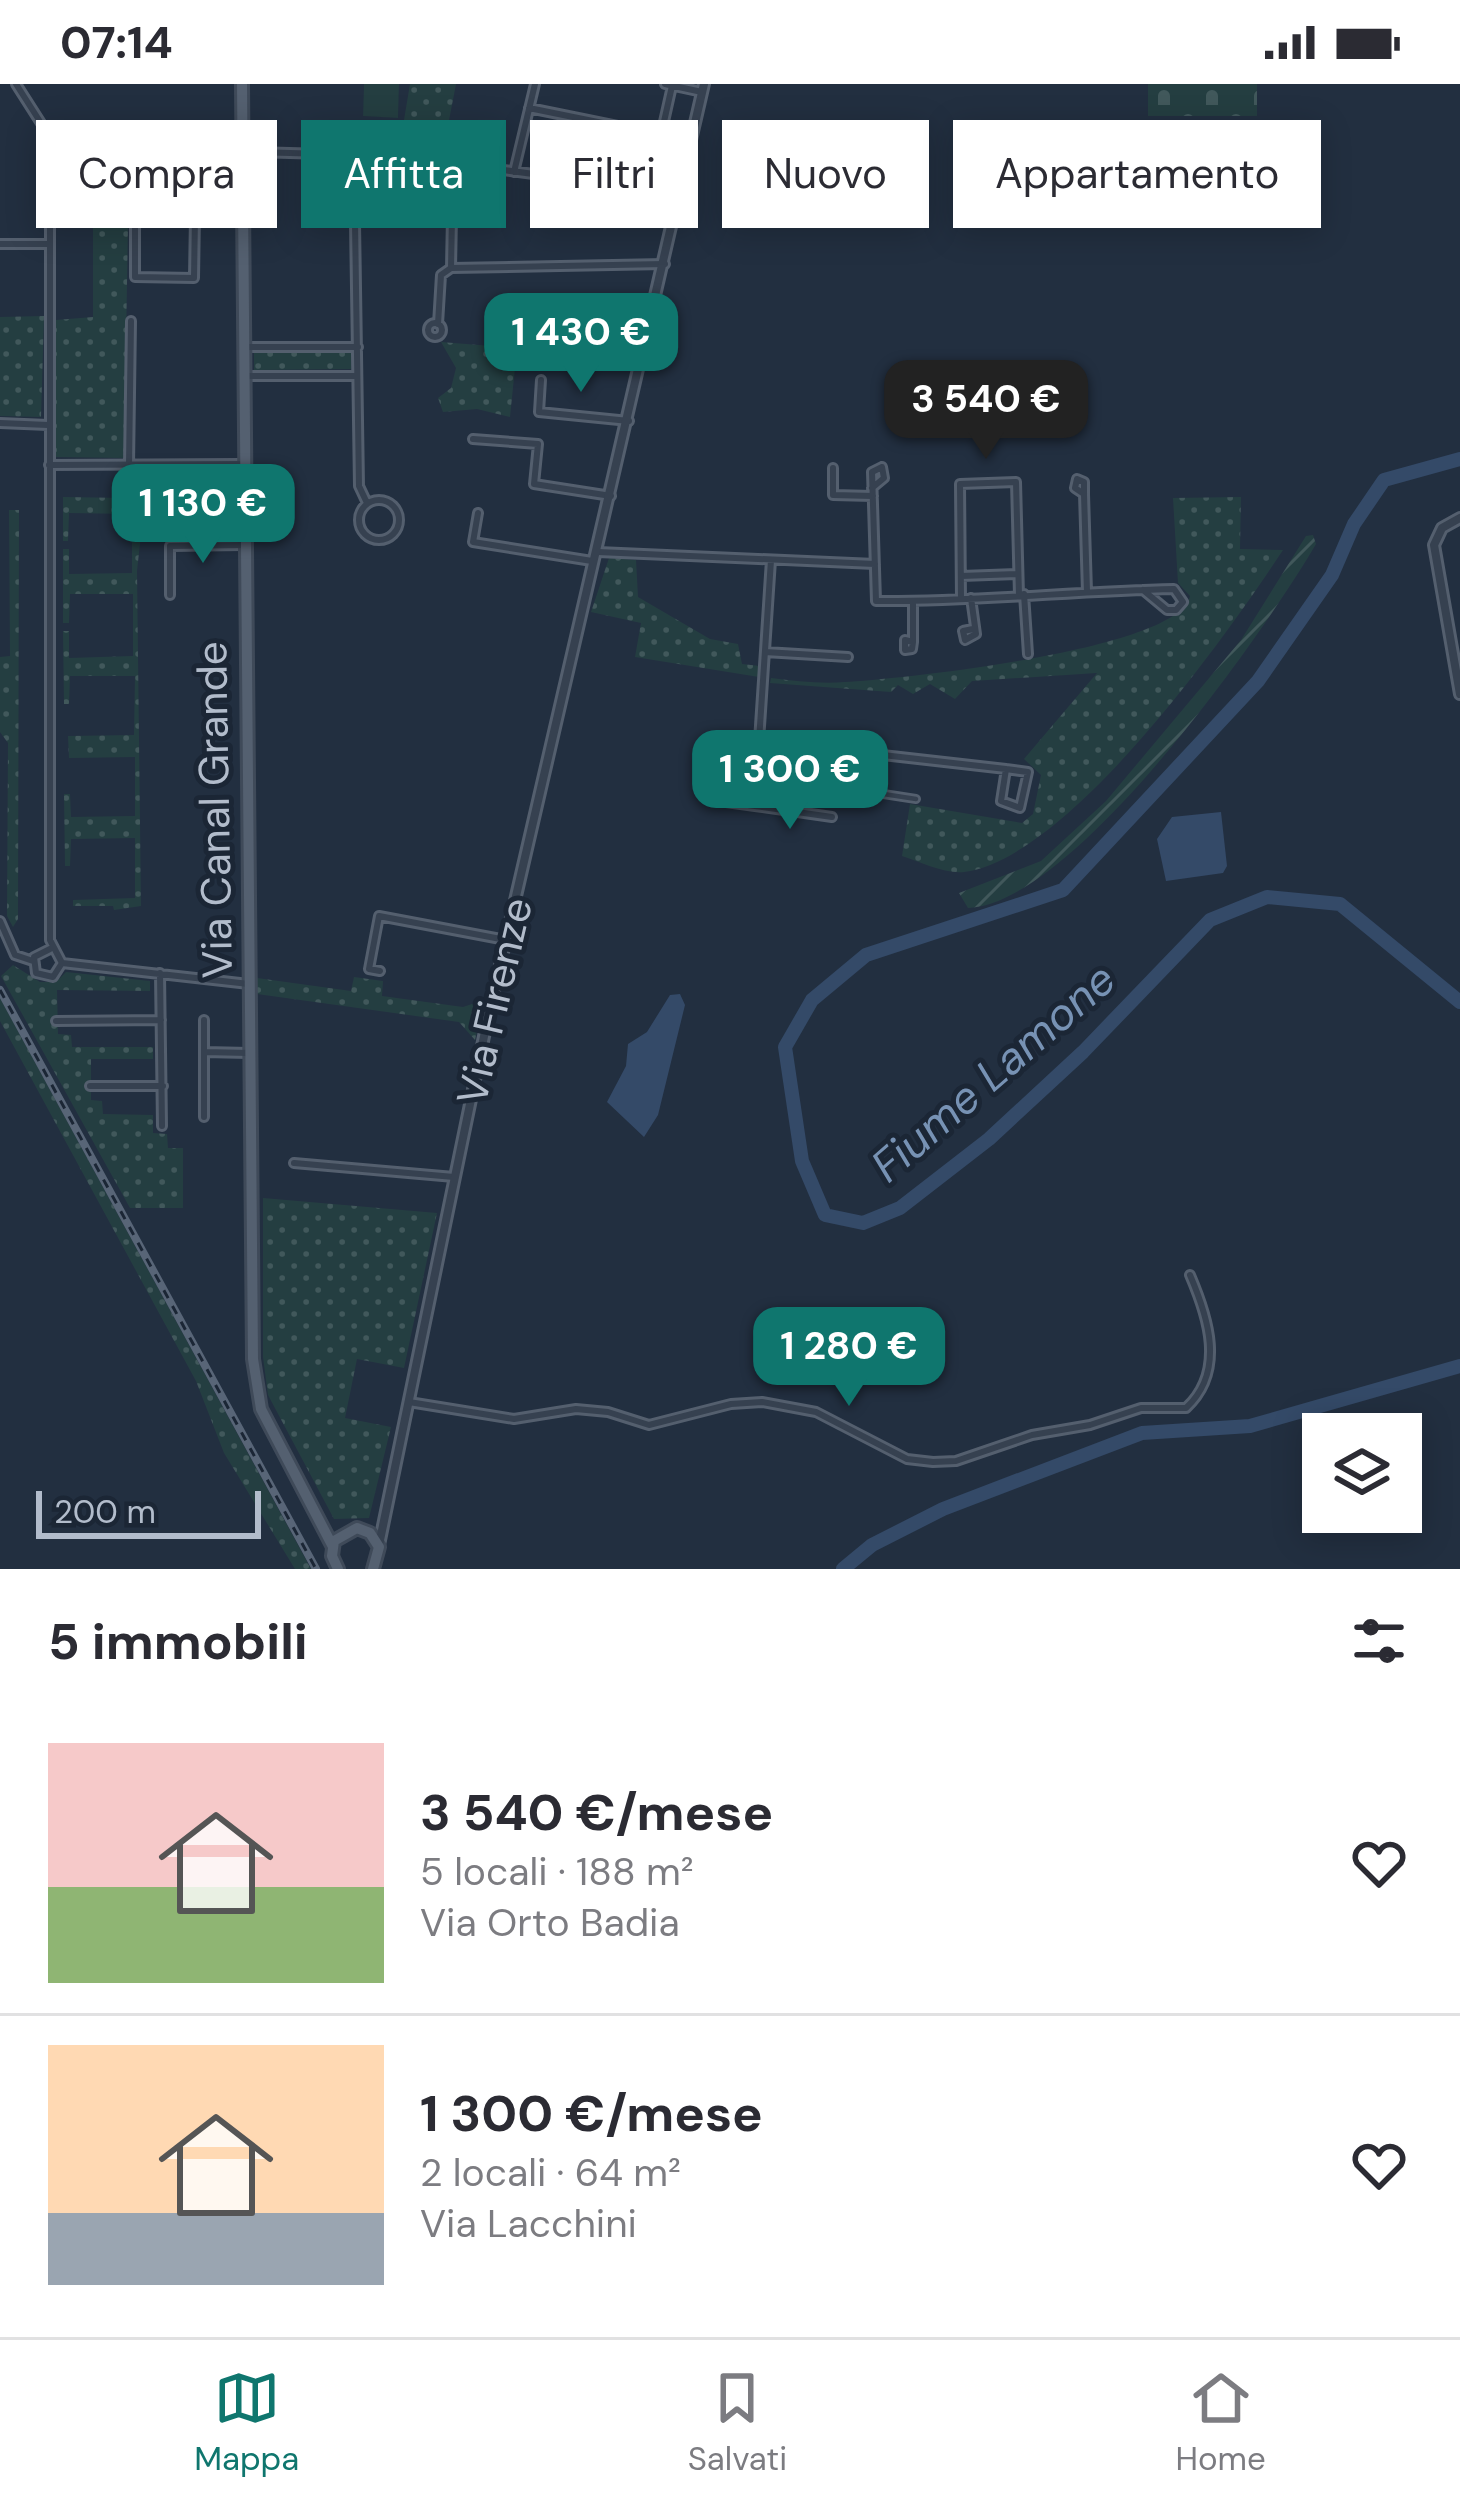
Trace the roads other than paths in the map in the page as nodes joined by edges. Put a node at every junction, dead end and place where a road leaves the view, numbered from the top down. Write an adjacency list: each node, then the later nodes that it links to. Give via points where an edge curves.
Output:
1 (16, 84): 7 (street)
2 (242, 84): 8 (main road, Via Canal Grande)
3 (535, 84): 6 (street)
4 (669, 85): 5 (street); 10 (street)
5 (703, 88): 11 (street, Via Firenze)
6 (529, 108): 9 (street); 13 (street)
7 (39, 120)
8 (243, 120)
9 (588, 120)
10 (663, 120)
11 (696, 120)
12 (506, 171): 13 (street)
13 (514, 172): 14 (street)
14 (530, 174)
15 (50, 228): 23 (street)
16 (135, 228): 17 (street, via 135,277 194,278)
17 (195, 228)
18 (244, 228): 29 (main road, Via Canal Grande)
19 (356, 228): 28 (street)
20 (452, 228): 25 (street)
21 (673, 228): 24 (street, Via Firenze)
22 (0, 244): 23 (street)
23 (50, 244): 35 (street)
24 (665, 264): 25 (street); 33 (street, Via Firenze)
25 (451, 268): 27 (street, via 441,275)
26 (130, 321): 39 (street)
27 (438, 324)
28 (358, 346): 29 (street); 31 (street)
29 (244, 347): 30 (main road, Via Canal Grande)
30 (244, 376): 31 (street); 37 (main road, Via Canal Grande)
31 (356, 376): 43 (street, via 359,486)
32 (541, 380): 33 (street, via 539,412)
33 (629, 421): 42 (street, Via Firenze)
34 (0, 423): 35 (street)
35 (48, 425): 38 (street)
36 (473, 439): 42 (street, via 538,444 534,484)
37 (244, 464): 39 (street); 46 (main road, Via Canal Grande)
38 (49, 465): 39 (street); 74 (street)
39 (129, 465)
40 (833, 468): 49 (street, via 833,495 873,492)
41 (1084, 494): 53 (street)
42 (611, 496): 47 (street, Via Firenze)
43 (367, 503): 43 (street, via 359,521 364,534 391,537 396,508)
44 (478, 513): 47 (street, via 472,542)
45 (1460, 518): 64 (street, via 1437,535 1434,555)
46 (245, 545): 55 (street, via 170,546); 81 (main road, Via Canal Grande)
47 (597, 557): 48 (street); 73 (street, Via Firenze)
48 (772, 560): 49 (street); 61 (street)
49 (874, 564): 58 (street, via 876,601)
50 (1018, 574): 51 (street); 51 (street, via 1016,482 960,484); 54 (street)
51 (961, 576): 56 (street)
52 (1143, 590): 52 (street, via 1167,610 1180,608 1179,591); 53 (street)
53 (1087, 593): 54 (street)
54 (1022, 595): 57 (street); 62 (street)
55 (170, 596)
56 (961, 598): 57 (street); 58 (street)
57 (971, 598): 59 (street)
58 (913, 601): 60 (street)
59 (973, 629)
60 (913, 642)
61 (765, 652): 63 (street); 65 (street)
62 (1028, 654)
63 (848, 657)
64 (1460, 694)
65 (759, 740): 66 (street); 70 (street)
66 (831, 749): 67 (street); 68 (street, via 825,785)
67 (1006, 769): 67 (street, via 1030,776 1020,808 1001,802)
68 (916, 799)
69 (726, 802): 70 (street)
70 (755, 806): 71 (street)
71 (832, 817)
72 (1, 921): 75 (street, via 16,955)
73 (506, 940): 78 (street, via 379,916); 92 (street, Via Firenze)
74 (50, 949): 75 (street); 76 (street)
75 (33, 961): 76 (street, via 44,978)
76 (62, 964): 79 (street)
77 (359, 968): 78 (street)
78 (369, 969): 80 (street)
79 (160, 971): 81 (street); 82 (street)
80 (380, 971)
81 (250, 984): 86 (main road, Via Canal Grande)
82 (161, 1020): 84 (street); 88 (street)
83 (204, 1020): 85 (street)
84 (56, 1021)
85 (204, 1052): 86 (street); 89 (street)
86 (250, 1053): 96 (main road, Via Canal Grande, via 256,1395)
87 (90, 1086): 88 (street)
88 (163, 1086): 90 (street)
89 (204, 1117)
90 (162, 1126)
91 (294, 1162): 92 (street)
92 (454, 1178): 94 (street, Via Firenze)
93 (1190, 1275): 94 (street, via 1213,1331 1186,1408 1142,1408 956,1461 907,1460 816,1412 761,1402 649,1424 576,1409 514,1419)
94 (406, 1402): 95 (street, Via Firenze)
95 (384, 1508): 98 (street, Via Firenze); 100 (street, Via Firenze)
96 (321, 1519): 97 (main road, via 336,1531); 99 (main road, Via Canal Grande)
97 (348, 1529): 98 (main road); 99 (main road)
98 (366, 1531): 100 (main road)
99 (332, 1546): 101 (main road, Via Canal Grande)
100 (379, 1546): 102 (main road)
101 (333, 1567)
102 (373, 1569)

